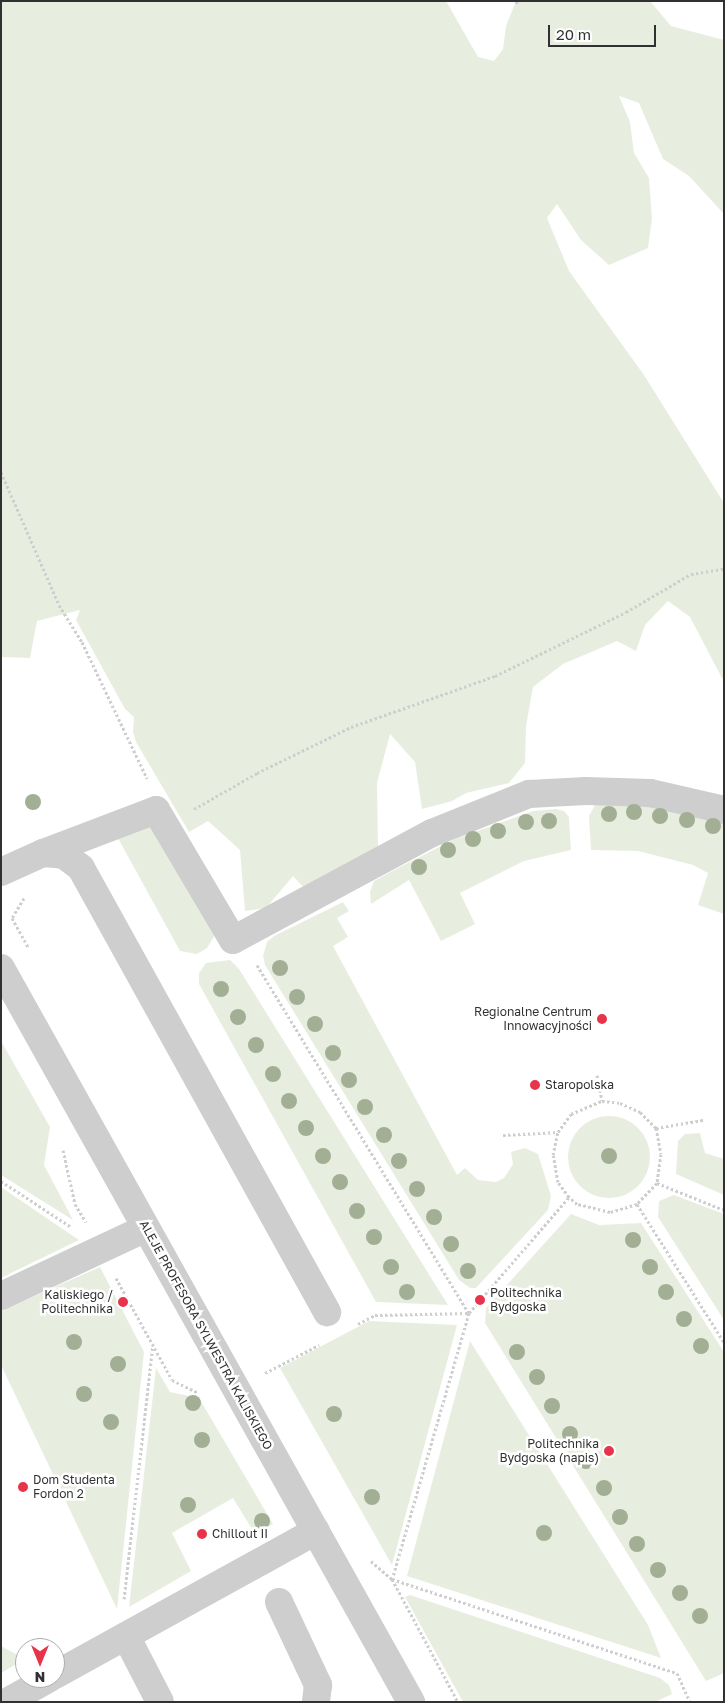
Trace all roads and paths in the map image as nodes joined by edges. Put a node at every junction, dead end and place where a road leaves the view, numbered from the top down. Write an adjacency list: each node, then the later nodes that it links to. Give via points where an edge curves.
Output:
1 (1, 472): 3 (path, via 59,605 82,642)
2 (724, 568): 5 (path, via 691,574 626,612 495,676 351,727 257,773)
3 (152, 787)
4 (724, 810): 8 (street, via 650,793 586,791 529,794 432,833)
5 (189, 812)
6 (43, 853): 7 (street); 8 (street, via 156,810 233,940); 26 (street, via 64,855 81,868)
7 (10, 869): 9 (path, via 29,889 12,918)
8 (239, 936): 27 (path)
9 (31, 953)
10 (1, 968): 23 (street, ALEJE PROFESORA SYLWESTRA KALISKIEGO)
11 (597, 1075): 12 (path)
12 (602, 1101): 14 (path, via 620,1103 640,1112); 15 (path, via 571,1114)
13 (703, 1120): 14 (path)
14 (656, 1128): 19 (path, via 661,1154)
15 (558, 1132): 16 (path); 20 (path, via 555,1164 558,1182)
16 (503, 1135)
17 (61, 1142): 24 (path, via 76,1204)
18 (1, 1181): 24 (path)
19 (657, 1183): 21 (path); 22 (path)
20 (569, 1197): 21 (path, via 576,1204 610,1212); 27 (path)
21 (637, 1204): 30 (path)
22 (724, 1210)
23 (146, 1228): 24 (street); 36 (street, ALEJE PROFESORA SYLWESTRA KALISKIEGO)
24 (100, 1247): 25 (street); 31 (path)
25 (1, 1296)
26 (327, 1312)
27 (469, 1313): 28 (path, via 375,1315); 38 (path)
28 (349, 1329)
29 (324, 1342): 33 (path)
30 (724, 1342)
31 (153, 1345): 35 (path, via 172,1380 196,1390); 40 (path, via 121,1624)
32 (260, 1365): 33 (path)
33 (265, 1374): 34 (path)
34 (270, 1382)
35 (202, 1397)
36 (316, 1531): 40 (street); 46 (street, ALEJE PROFESORA SYLWESTRA KALISKIEGO)
37 (366, 1557): 38 (path)
38 (392, 1579): 47 (path); 48 (path, via 677,1673)
39 (279, 1602): 45 (street, via 318,1685)
40 (126, 1636): 41 (street); 44 (street)
41 (65, 1670)
42 (32, 1688): 43 (street)
43 (7, 1702)
44 (160, 1702)
45 (316, 1702)
46 (411, 1702)
47 (458, 1702)
48 (690, 1702)

